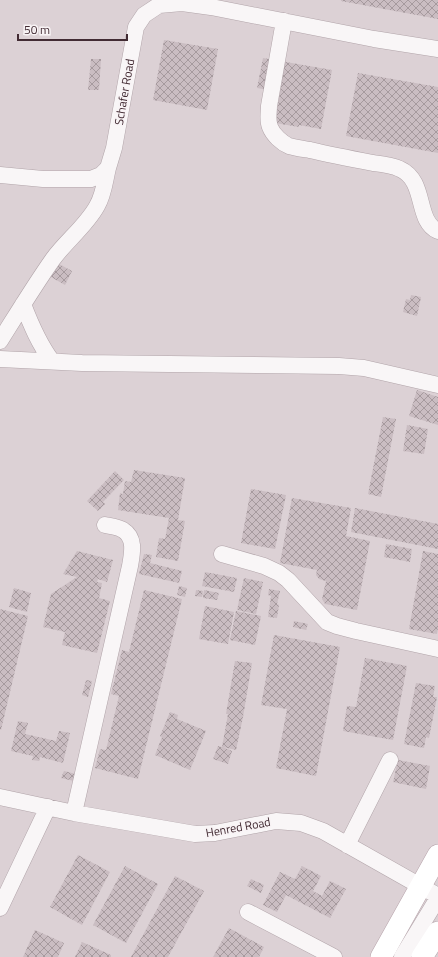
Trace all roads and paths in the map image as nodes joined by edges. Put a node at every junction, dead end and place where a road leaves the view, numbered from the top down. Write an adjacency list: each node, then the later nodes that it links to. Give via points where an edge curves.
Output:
1 (284, 21): 2 (street, Schafer Road); 3 (street, Schafer Road, via 182,3 159,5 144,14 136,26 114,148); 5 (street, via 268,119 276,137 289,145 400,169 412,177 427,222)
2 (438, 49)
3 (108, 168): 4 (street, via 101,175 91,179 43,179); 6 (street, Schafer Road, via 98,205 56,255)
4 (0, 175)
5 (438, 232)
6 (23, 304): 7 (street, Schafer Road); 9 (street, via 34,332)
7 (0, 341)
8 (0, 359): 9 (street)
9 (52, 361): 10 (street, via 339,366 364,368)
10 (438, 385)
11 (105, 525): 17 (street, via 123,530 130,537 133,546)
12 (222, 554): 13 (street, via 279,573 326,622)
13 (438, 649)
14 (390, 760): 18 (street)
15 (0, 797): 16 (street, Henred Road)
16 (48, 807): 17 (street, Henred Road); 21 (street)
17 (74, 813): 18 (street, Henred Road, via 195,834 215,833 276,820 301,823)
18 (347, 844): 20 (street, Henred Road)
19 (438, 855): 20 (main road)
20 (432, 893): 25 (main road); 26 (street)
21 (0, 908)
22 (248, 912): 24 (street)
23 (438, 932): 27 (main road)
24 (334, 957)
25 (382, 957)
26 (402, 957)
27 (422, 957)

